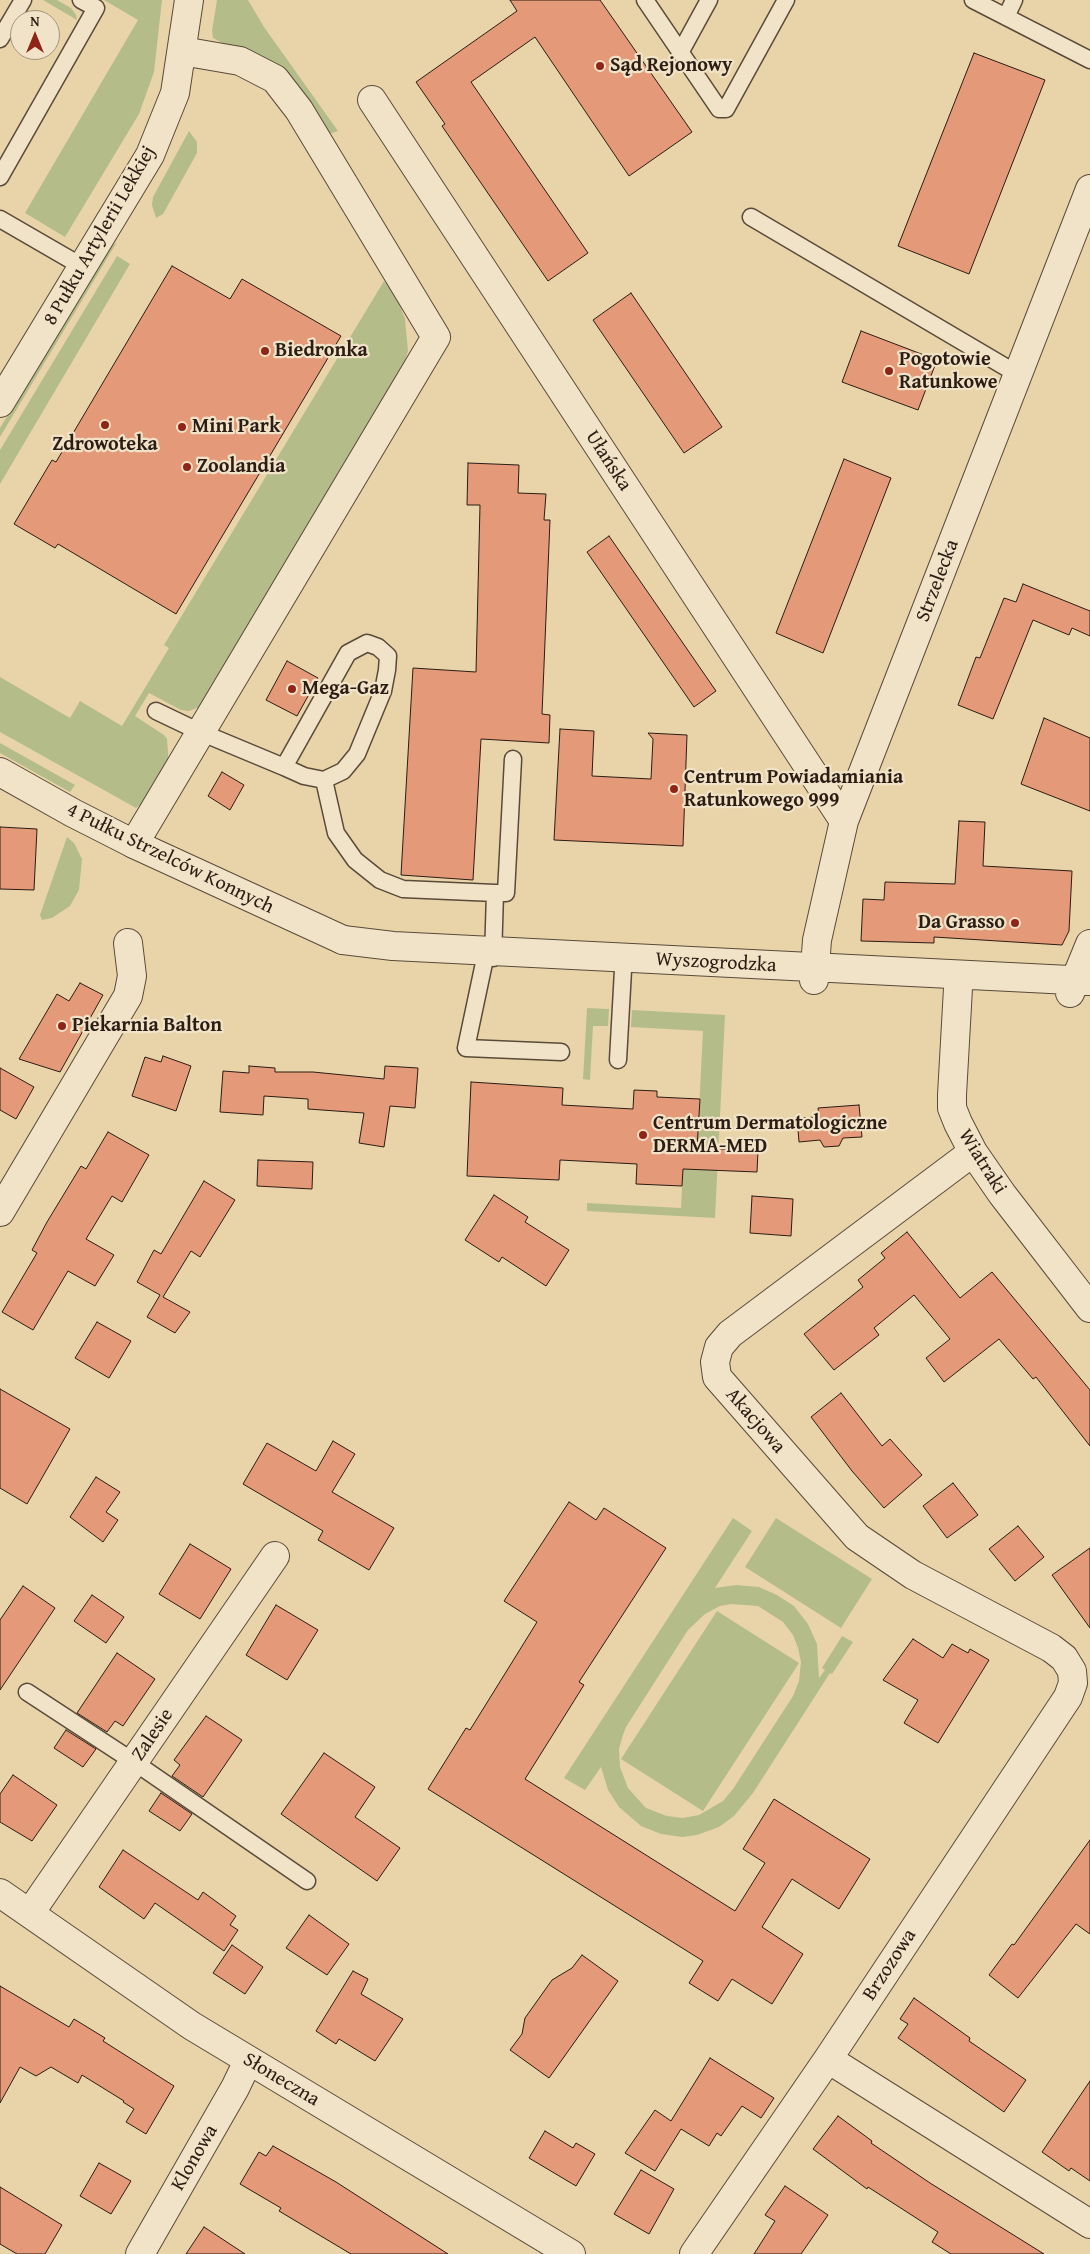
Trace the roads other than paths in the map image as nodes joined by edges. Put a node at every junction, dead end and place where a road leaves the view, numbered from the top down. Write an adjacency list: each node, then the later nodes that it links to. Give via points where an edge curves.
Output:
1 (23, 0): 10 (lane)
2 (81, 0): 15 (lane, via 96,8)
3 (189, 0): 11 (street, 8 Pułku Artylerii Lekkiej)
4 (645, 0): 12 (lane)
5 (709, 0): 12 (lane)
6 (786, 0): 12 (lane, via 726,109 719,109)
7 (973, 0): 9 (lane)
8 (1014, 0): 9 (lane)
9 (1006, 16): 13 (lane)
10 (0, 39)
11 (182, 51): 19 (street, 8 Pułku Artylerii Lekkiej, via 174,93 150,155); 23 (street, via 240,61 275,79 299,110 436,337)
12 (680, 53)
13 (1090, 60)
14 (372, 100): 28 (street, Ułańska)
15 (0, 177)
16 (1090, 189): 20 (street, Strzelecka)
17 (751, 217): 20 (lane)
18 (0, 218): 19 (lane)
19 (83, 267): 21 (street, 8 Pułku Artylerii Lekkiej)
20 (1018, 375): 28 (street, Strzelecka)
21 (0, 404)
22 (156, 711): 23 (lane)
23 (200, 732): 25 (lane); 29 (street)
24 (513, 759): 30 (lane, via 506,893)
25 (284, 767): 27 (lane); 27 (lane, via 348,652 367,643 388,656 383,691 357,754 343,771)
26 (0, 772): 29 (street, 4 Pułku Strzelców Konnych)
27 (324, 780): 30 (lane, via 336,833 355,860 380,880 402,888)
28 (844, 821): 36 (street, Strzelecka, via 817,940)
29 (134, 844): 31 (street, 4 Pułku Strzelców Konnych)
30 (495, 893): 34 (lane)
31 (343, 940): 34 (street, Wyszogrodzka)
32 (128, 944): 42 (street, via 132,976 128,996)
33 (1090, 944): 37 (street)
34 (490, 959): 36 (street, Wyszogrodzka); 39 (lane, via 466,1048)
35 (623, 970): 40 (lane)
36 (814, 974): 37 (street, Wyszogrodzka)
37 (1078, 985)
38 (958, 988): 41 (street, Wiatraki, via 952,1108)
39 (561, 1052)
40 (618, 1060)
41 (973, 1152): 43 (street, Wiatraki); 45 (street, Akacjowa, via 730,1334 719,1347 715,1362 717,1377 857,1537 913,1574 1052,1648)
42 (0, 1212)
43 (1090, 1308)
44 (275, 1556): 47 (street, Zalesie)
45 (1072, 1671): 51 (street, Brzozowa, via 1073,1683 1068,1697)
46 (27, 1692): 47 (lane)
47 (134, 1762): 48 (lane); 50 (street, Zalesie)
48 (307, 1881)
49 (0, 1893): 50 (street, Słoneczna)
50 (30, 1913): 52 (street, Słoneczna)
51 (828, 2059): 53 (street); 56 (street, Brzozowa)
52 (248, 2061): 54 (street, Klonowa); 55 (street, Słoneczna)
53 (1090, 2224)
54 (140, 2254)
55 (571, 2254)
56 (694, 2254)

